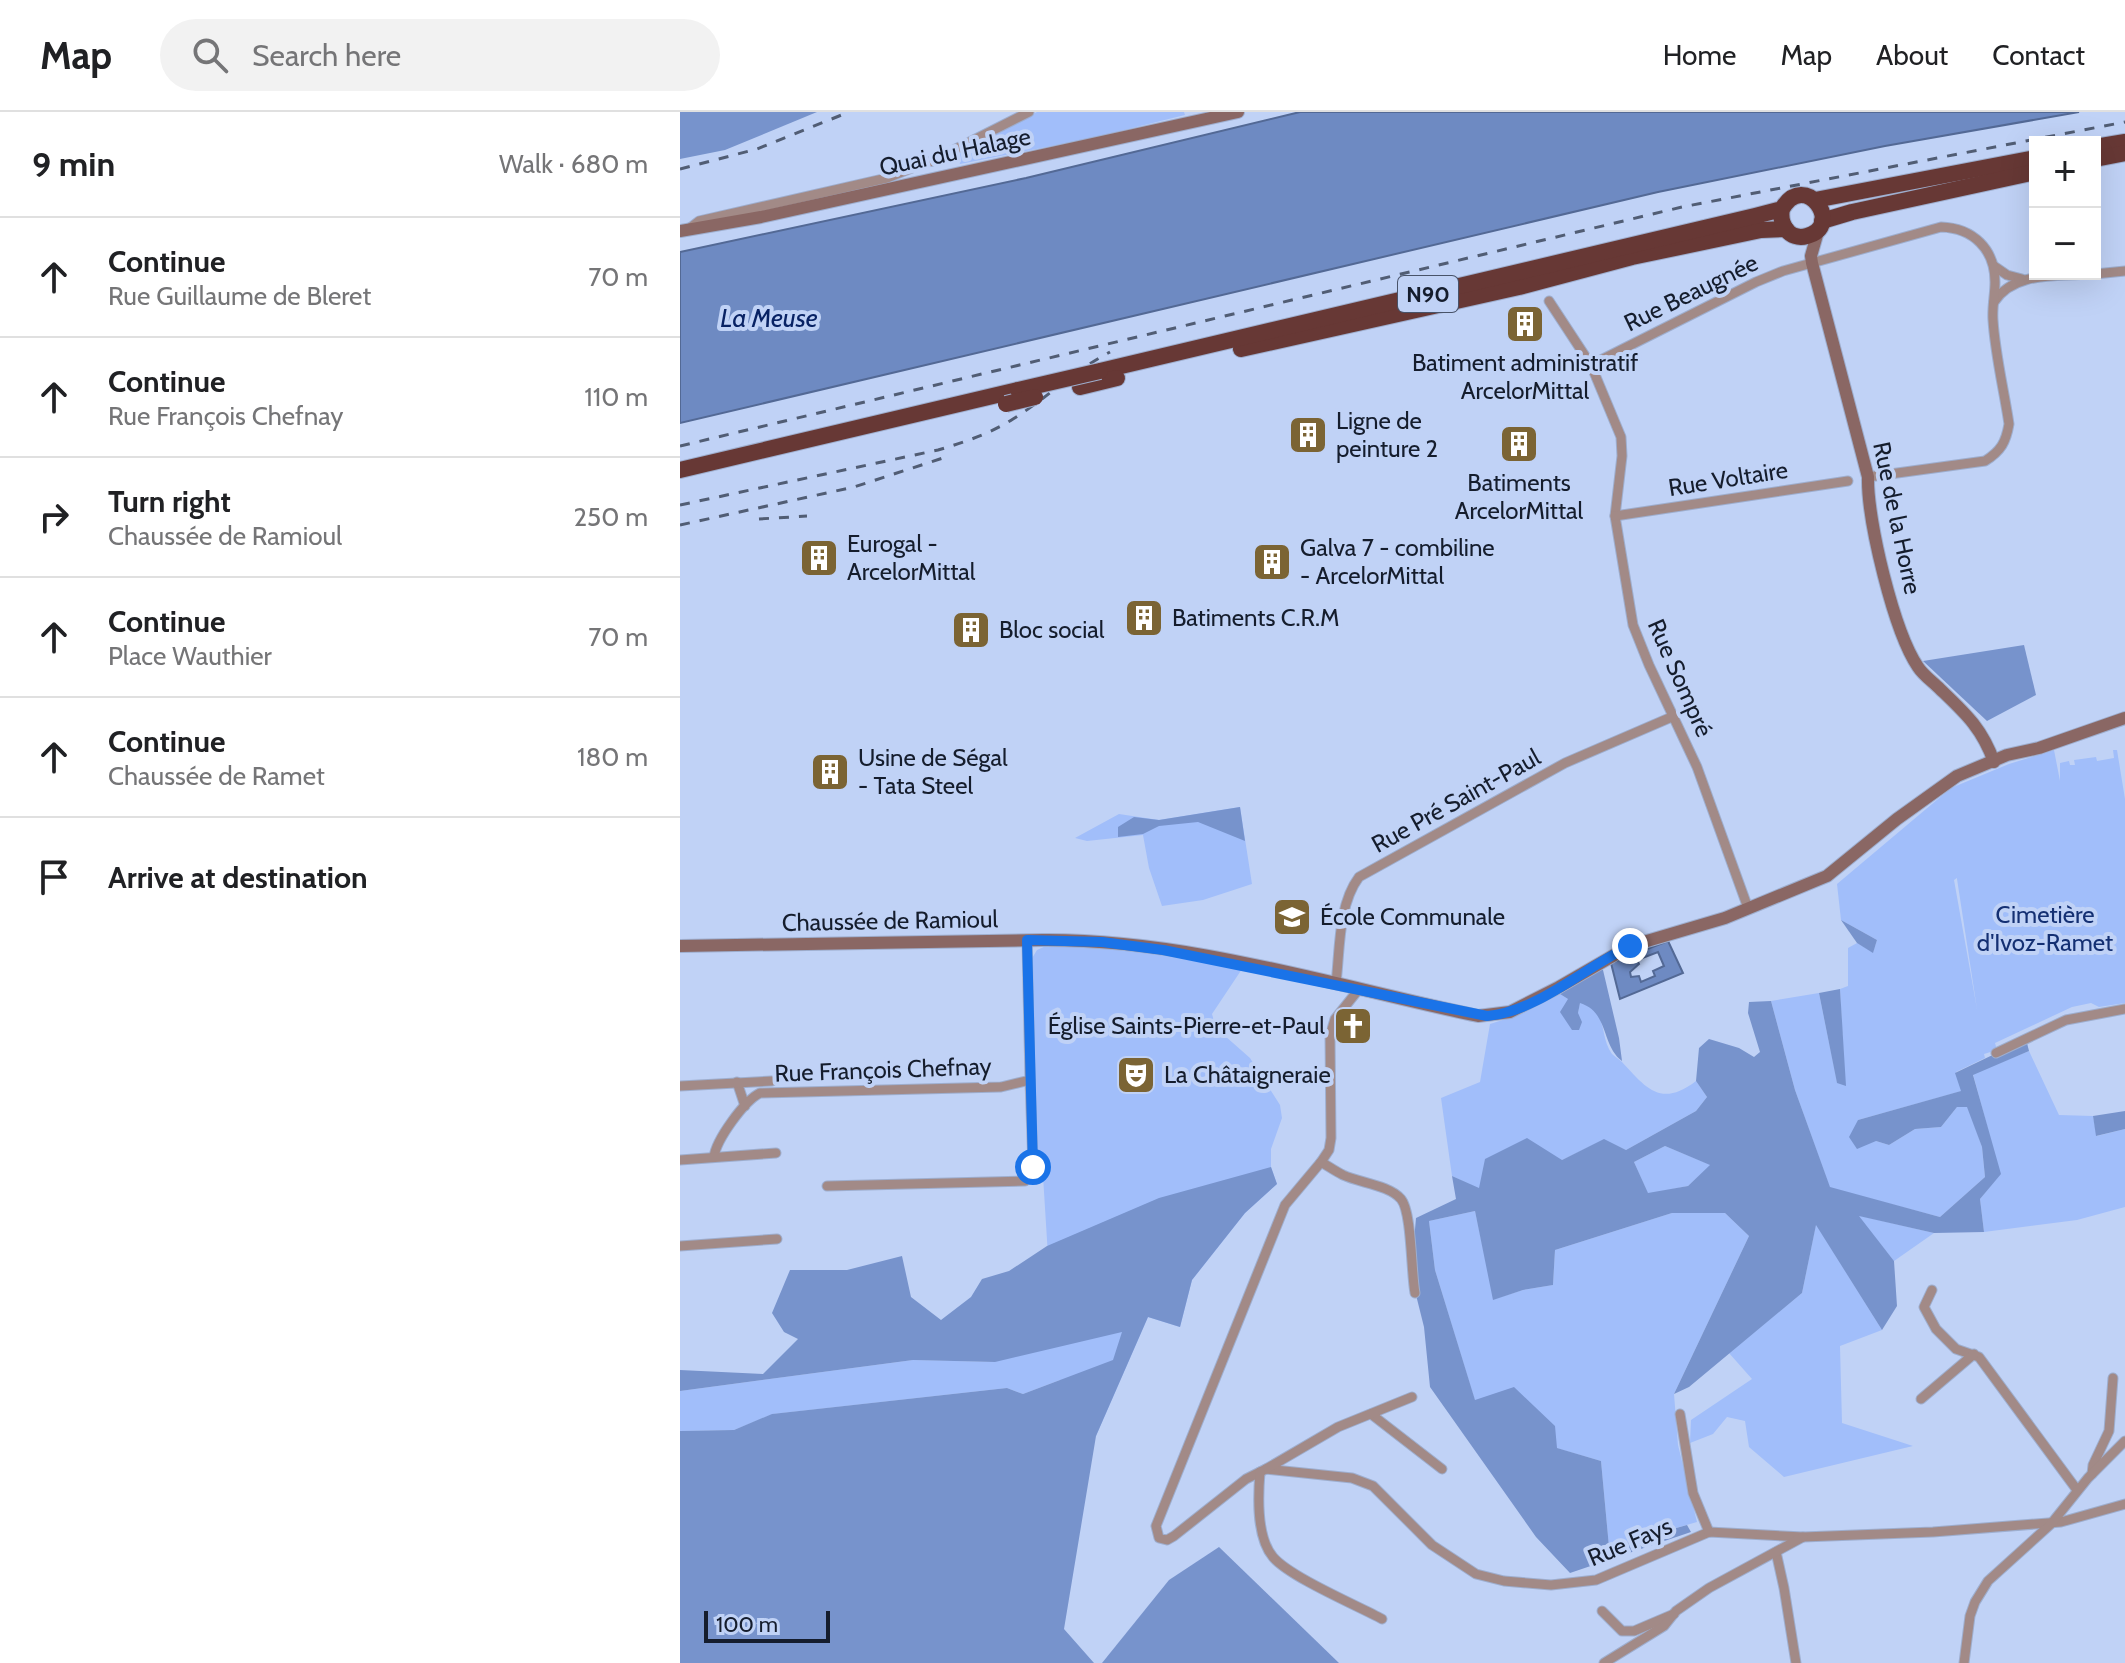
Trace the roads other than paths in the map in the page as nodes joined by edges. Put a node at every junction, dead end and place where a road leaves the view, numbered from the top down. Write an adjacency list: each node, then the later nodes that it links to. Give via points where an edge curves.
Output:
1 (1029, 112): 8 (street)
2 (1238, 112): 10 (main road, Quai du Halage)
3 (2125, 142): 4 (highway)
4 (2101, 146)
5 (2125, 153): 6 (highway)
6 (2101, 158)
7 (2029, 159): 11 (highway)
8 (941, 160): 10 (street); 14 (street, via 887,178 699,221)
9 (2029, 173): 13 (highway, via 1852,212)
10 (942, 177): 14 (main road, Quai du Halage)
11 (1815, 200): 12 (highway, via 1797,196); 13 (highway, via 1822,210)
12 (1782, 209): 15 (highway); 25 (highway, N90, bridge)
13 (1821, 225): 15 (highway, via 1807,236); 16 (main road)
14 (684, 230)
15 (1790, 233): 16 (main road); 27 (highway, N90, bridge, via 1761,230 1632,257)
16 (1811, 259): 17 (street, Rue Beaugnée, via 1941,227 1973,235); 24 (street, Rue Beaugnée); 26 (main road, Rue de la Horre)
17 (1994, 266): 21 (street); 23 (street)
18 (2125, 271): 19 (street)
19 (2101, 273)
20 (2029, 278): 21 (street)
21 (2022, 279): 23 (street)
22 (1549, 301): 24 (street, Rue Sompré)
23 (1994, 302): 26 (street, via 2009,424 1999,453 1985,461)
24 (1591, 365): 29 (street, Rue Sompré, via 1621,437)
25 (680, 470)
26 (1868, 477): 32 (main road, Rue de la Horre, via 1876,536 1907,647 1919,669 1979,728)
27 (680, 481)
28 (1848, 481): 29 (street, Rue Voltaire)
29 (1615, 516): 30 (street, Rue Sompré, via 1633,625)
30 (1674, 717): 33 (street, Rue Sompré); 36 (street, Rue Pré Saint-Paul, via 1565,763 1359,877 1346,904)
31 (2125, 718): 32 (main road, Chaussée de Ramioul)
32 (1994, 762): 33 (main road, Chaussée de Ramioul, via 1946,783 1827,876)
33 (1748, 908): 37 (main road, Chaussée de Ramioul, via 1630,946 1502,1015 1478,1016)
34 (1027, 940): 35 (main road, Chaussée de Ramioul); 36 (main road, Chaussée de Ramioul, via 1148,947); 40 (street)
35 (680, 946)
36 (1336, 983): 37 (main road, Chaussée de Ramioul)
37 (1359, 989): 48 (street, via 1335,1019 1330,1036 1331,1138)
38 (2125, 1009): 39 (street, via 2066,1020)
39 (1996, 1053)
40 (1030, 1080): 44 (street, Rue François Chefnay, via 1001,1087 765,1092); 49 (street, via 1033,1167 1025,1181)
41 (772, 1081): 42 (street, Rue François Chefnay)
42 (737, 1082): 43 (street, Rue François Chefnay); 44 (street, Rue François Chefnay)
43 (680, 1086)
44 (745, 1106): 46 (street, Rue François Chefnay)
45 (776, 1153): 46 (street)
46 (714, 1157): 47 (street)
47 (680, 1160)
48 (1321, 1162): 53 (street, via 1401,1199 1408,1214); 62 (street, via 1285,1205 1156,1526 1159,1538 1174,1536)
49 (827, 1186)
50 (777, 1239): 51 (street)
51 (680, 1246)
52 (1932, 1290): 54 (street, via 1924,1307 1936,1329 1956,1349)
53 (1415, 1293)
54 (1974, 1354): 57 (street); 64 (street)
55 (2113, 1378): 63 (street, via 2109,1431)
56 (1412, 1397): 58 (street)
57 (1921, 1399)
58 (1371, 1414): 61 (street); 62 (street)
59 (1680, 1414): 67 (street, via 1693,1493)
60 (2125, 1441): 63 (street)
61 (1442, 1469)
62 (1263, 1470): 67 (street, Rue Fays, via 1352,1478 1373,1486 1432,1545 1476,1574 1504,1581 1551,1585 1596,1580); 72 (street, via 1258,1508 1272,1556)
63 (2092, 1474): 64 (street)
64 (2077, 1490): 66 (street)
65 (2125, 1504): 66 (street, Rue Fays)
66 (2051, 1524): 68 (street, Rue Fays); 75 (street, via 1991,1577 1975,1602)
67 (1709, 1532): 68 (street, Rue Fays)
68 (1803, 1537): 69 (street)
69 (1776, 1552): 71 (street, via 1709,1588); 74 (street)
70 (1602, 1611): 71 (street, via 1622,1631)
71 (1674, 1614): 73 (street, via 1664,1626)
72 (1382, 1619)
73 (1604, 1663)
74 (1796, 1663)
75 (1964, 1663)

